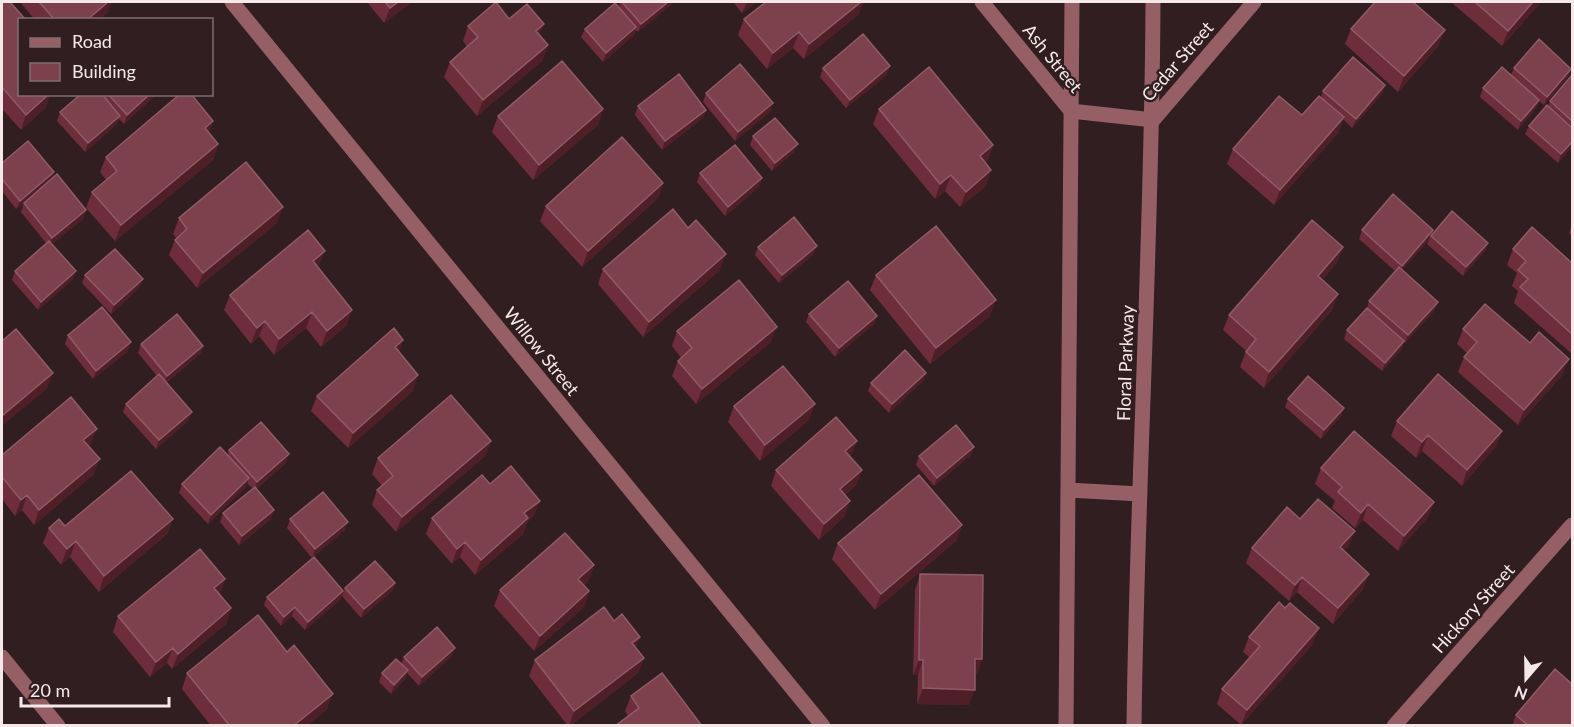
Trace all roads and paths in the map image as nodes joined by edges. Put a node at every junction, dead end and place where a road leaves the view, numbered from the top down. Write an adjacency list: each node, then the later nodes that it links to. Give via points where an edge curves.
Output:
1 (232, 2): 14 (street, Willow Street)
2 (982, 2): 6 (street, Ash Street)
3 (1072, 2): 6 (street)
4 (1153, 2): 7 (street, Floral Parkway)
5 (1254, 2): 7 (street, Cedar Street)
6 (1071, 111): 7 (street); 8 (street)
7 (1153, 120): 9 (street, Floral Parkway)
8 (1068, 490): 9 (street); 15 (street)
9 (1140, 494): 16 (street, Floral Parkway)
10 (1572, 525): 12 (street, Hickory Street)
11 (2, 657): 13 (street)
12 (1398, 721)
13 (58, 726)
14 (823, 726)
15 (1065, 726)
16 (1134, 726)

